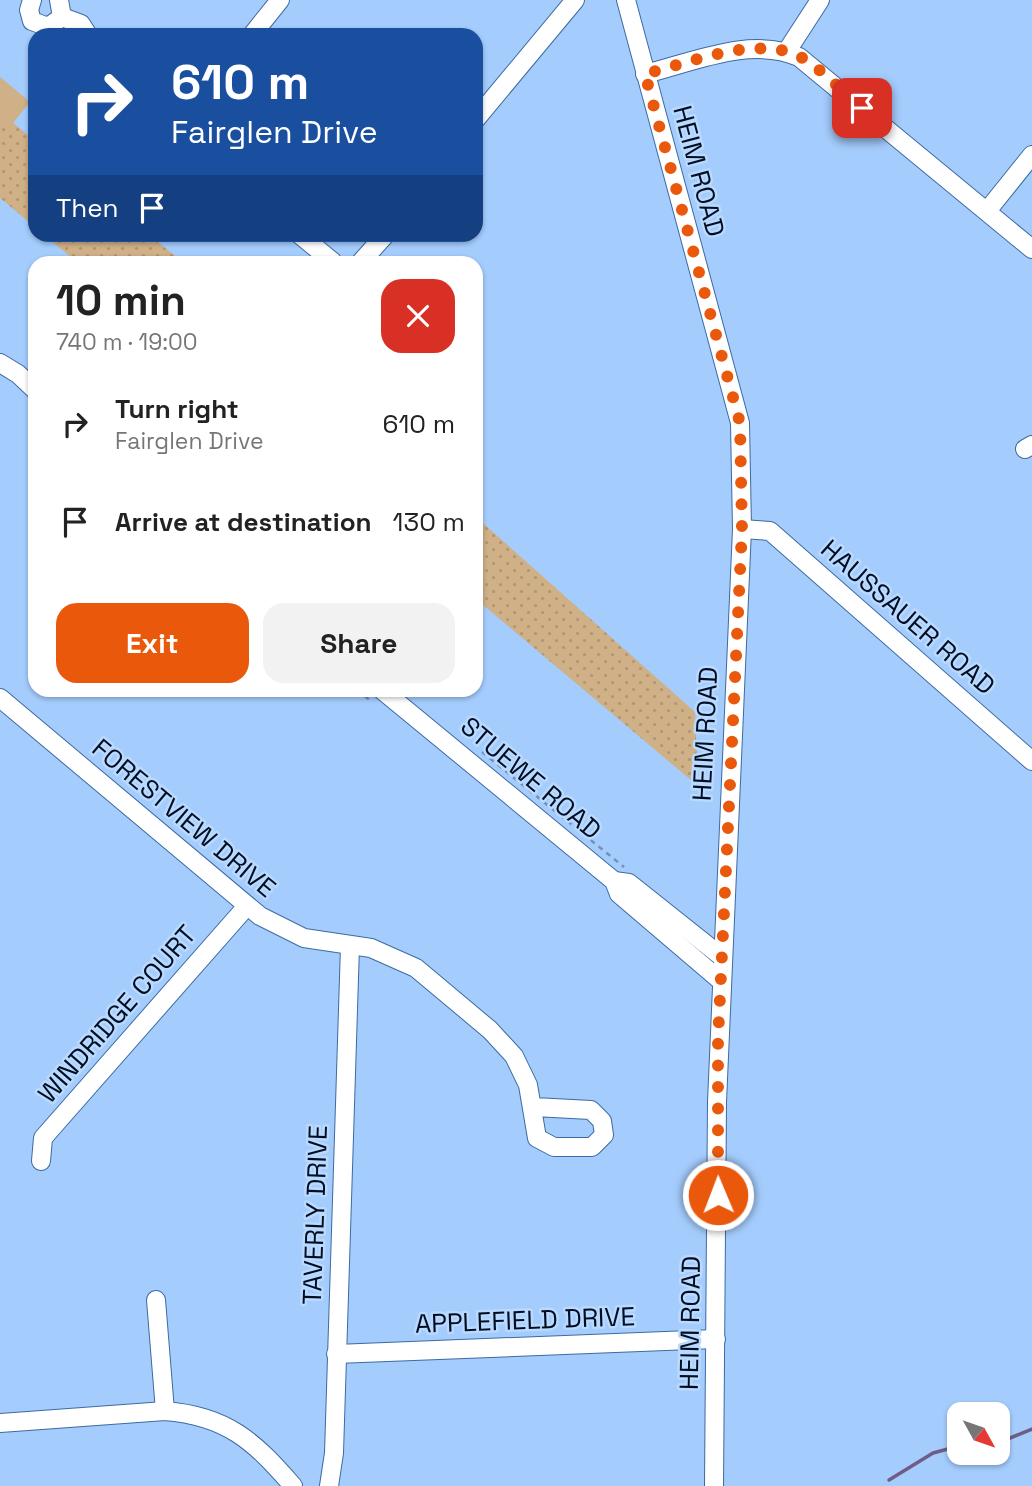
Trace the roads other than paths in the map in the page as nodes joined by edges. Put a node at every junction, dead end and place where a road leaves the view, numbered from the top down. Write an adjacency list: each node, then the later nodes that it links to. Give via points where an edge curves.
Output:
1 (32, 0): 6 (street, via 29,16 37,25 54,26)
2 (279, 0): 8 (street)
3 (575, 0): 11 (street)
4 (626, 0): 10 (street, HEIM ROAD)
5 (820, 0): 9 (street)
6 (60, 8): 7 (street)
7 (84, 28)
8 (257, 28)
9 (787, 51): 10 (street, via 747,48); 13 (street, via 813,66)
10 (645, 74): 21 (street, HEIM ROAD, via 740,423)
11 (483, 111)
12 (1032, 155): 13 (street)
13 (987, 211): 16 (street)
14 (309, 242): 17 (street)
15 (379, 242): 18 (street)
16 (1032, 249)
17 (326, 256)
18 (366, 256)
19 (0, 363): 20 (street)
20 (28, 383)
21 (742, 530): 24 (street, HAUSSAUER ROAD, via 770,531); 28 (street, HEIM ROAD)
22 (391, 697): 25 (street, STUEWE ROAD)
23 (0, 698): 26 (street, FORESTVIEW DRIVE)
24 (1032, 761)
25 (621, 876): 28 (street, STUEWE ROAD); 29 (street, STUEWE ROAD, via 620,894)
26 (247, 906): 27 (street, FORESTVIEW DRIVE, via 304,938); 31 (street, WINDRIDGE COURT, via 43,1138)
27 (350, 946): 30 (street, FORESTVIEW DRIVE, via 379,950 407,963 489,1030 522,1070); 34 (street, TAVERLY DRIVE)
28 (722, 957): 29 (street, HEIM ROAD)
29 (721, 981): 33 (street, HEIM ROAD)
30 (534, 1107)
31 (41, 1161)
32 (156, 1300): 35 (street)
33 (716, 1339): 34 (street, APPLEFIELD DRIVE); 39 (street, HEIM ROAD)
34 (336, 1354): 38 (street, TAVERLY DRIVE)
35 (165, 1411): 36 (street); 37 (street, via 204,1417 239,1432 267,1455)
36 (0, 1423)
37 (293, 1486)
38 (330, 1486)
39 (714, 1486)

